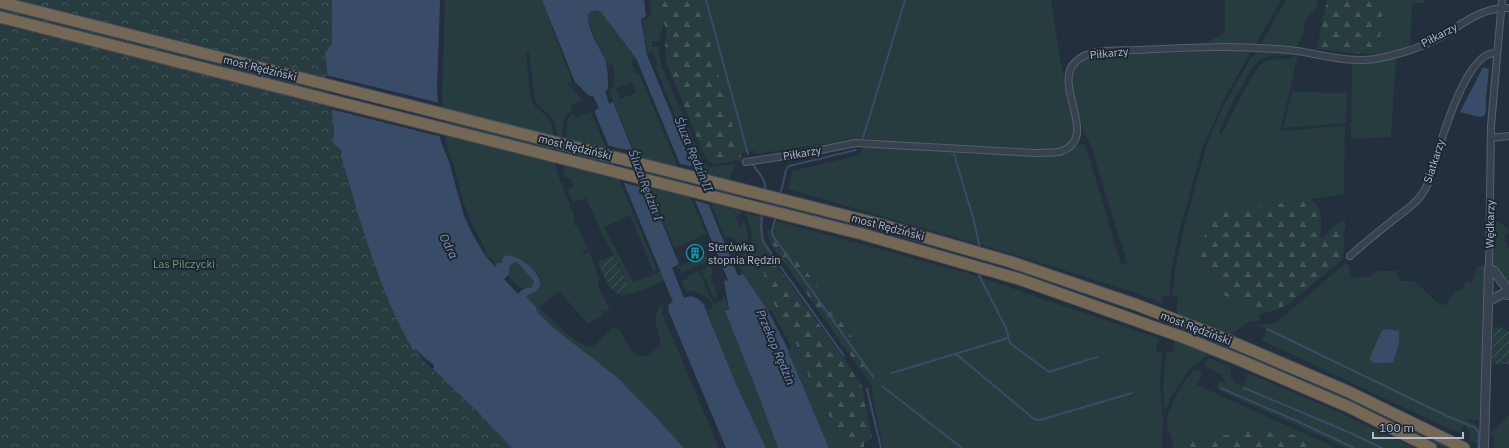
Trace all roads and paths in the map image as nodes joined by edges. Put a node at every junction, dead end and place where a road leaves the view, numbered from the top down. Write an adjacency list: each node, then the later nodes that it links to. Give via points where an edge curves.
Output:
1 (1502, 0): 3 (street, Wędkarzy)
2 (0, 2): 15 (highway, most Rędziński, via 879,224 1011,262 1074,282 1256,352 1346,391)
3 (1501, 7): 4 (street); 6 (street, Wędkarzy); 9 (street, Piłkarzy, via 1489,10 1424,45 1375,59 1350,59 1296,51 1241,47 1135,50 1085,55 1074,62 1068,78 1078,128 1077,136 1068,147 1059,152 1035,153 856,143)
4 (1509, 8)
5 (0, 17): 16 (highway, most Rędziński, via 862,234 1026,282 1185,338 1251,365 1349,407)
6 (1496, 53): 8 (street, Wędkarzy); 10 (street, Siatkarzy, via 1489,53 1463,86 1445,127 1427,185 1416,203)
7 (1509, 136): 8 (street)
8 (1491, 138): 11 (street, Wędkarzy)
9 (746, 162)
10 (1350, 256)
11 (1489, 268): 12 (street); 14 (street, Wędkarzy)
12 (1509, 290)
13 (1509, 295): 14 (street, via 1502,294)
14 (1489, 301): 17 (street, Wędkarzy)
15 (1463, 447)
16 (1431, 448)
17 (1484, 448)

